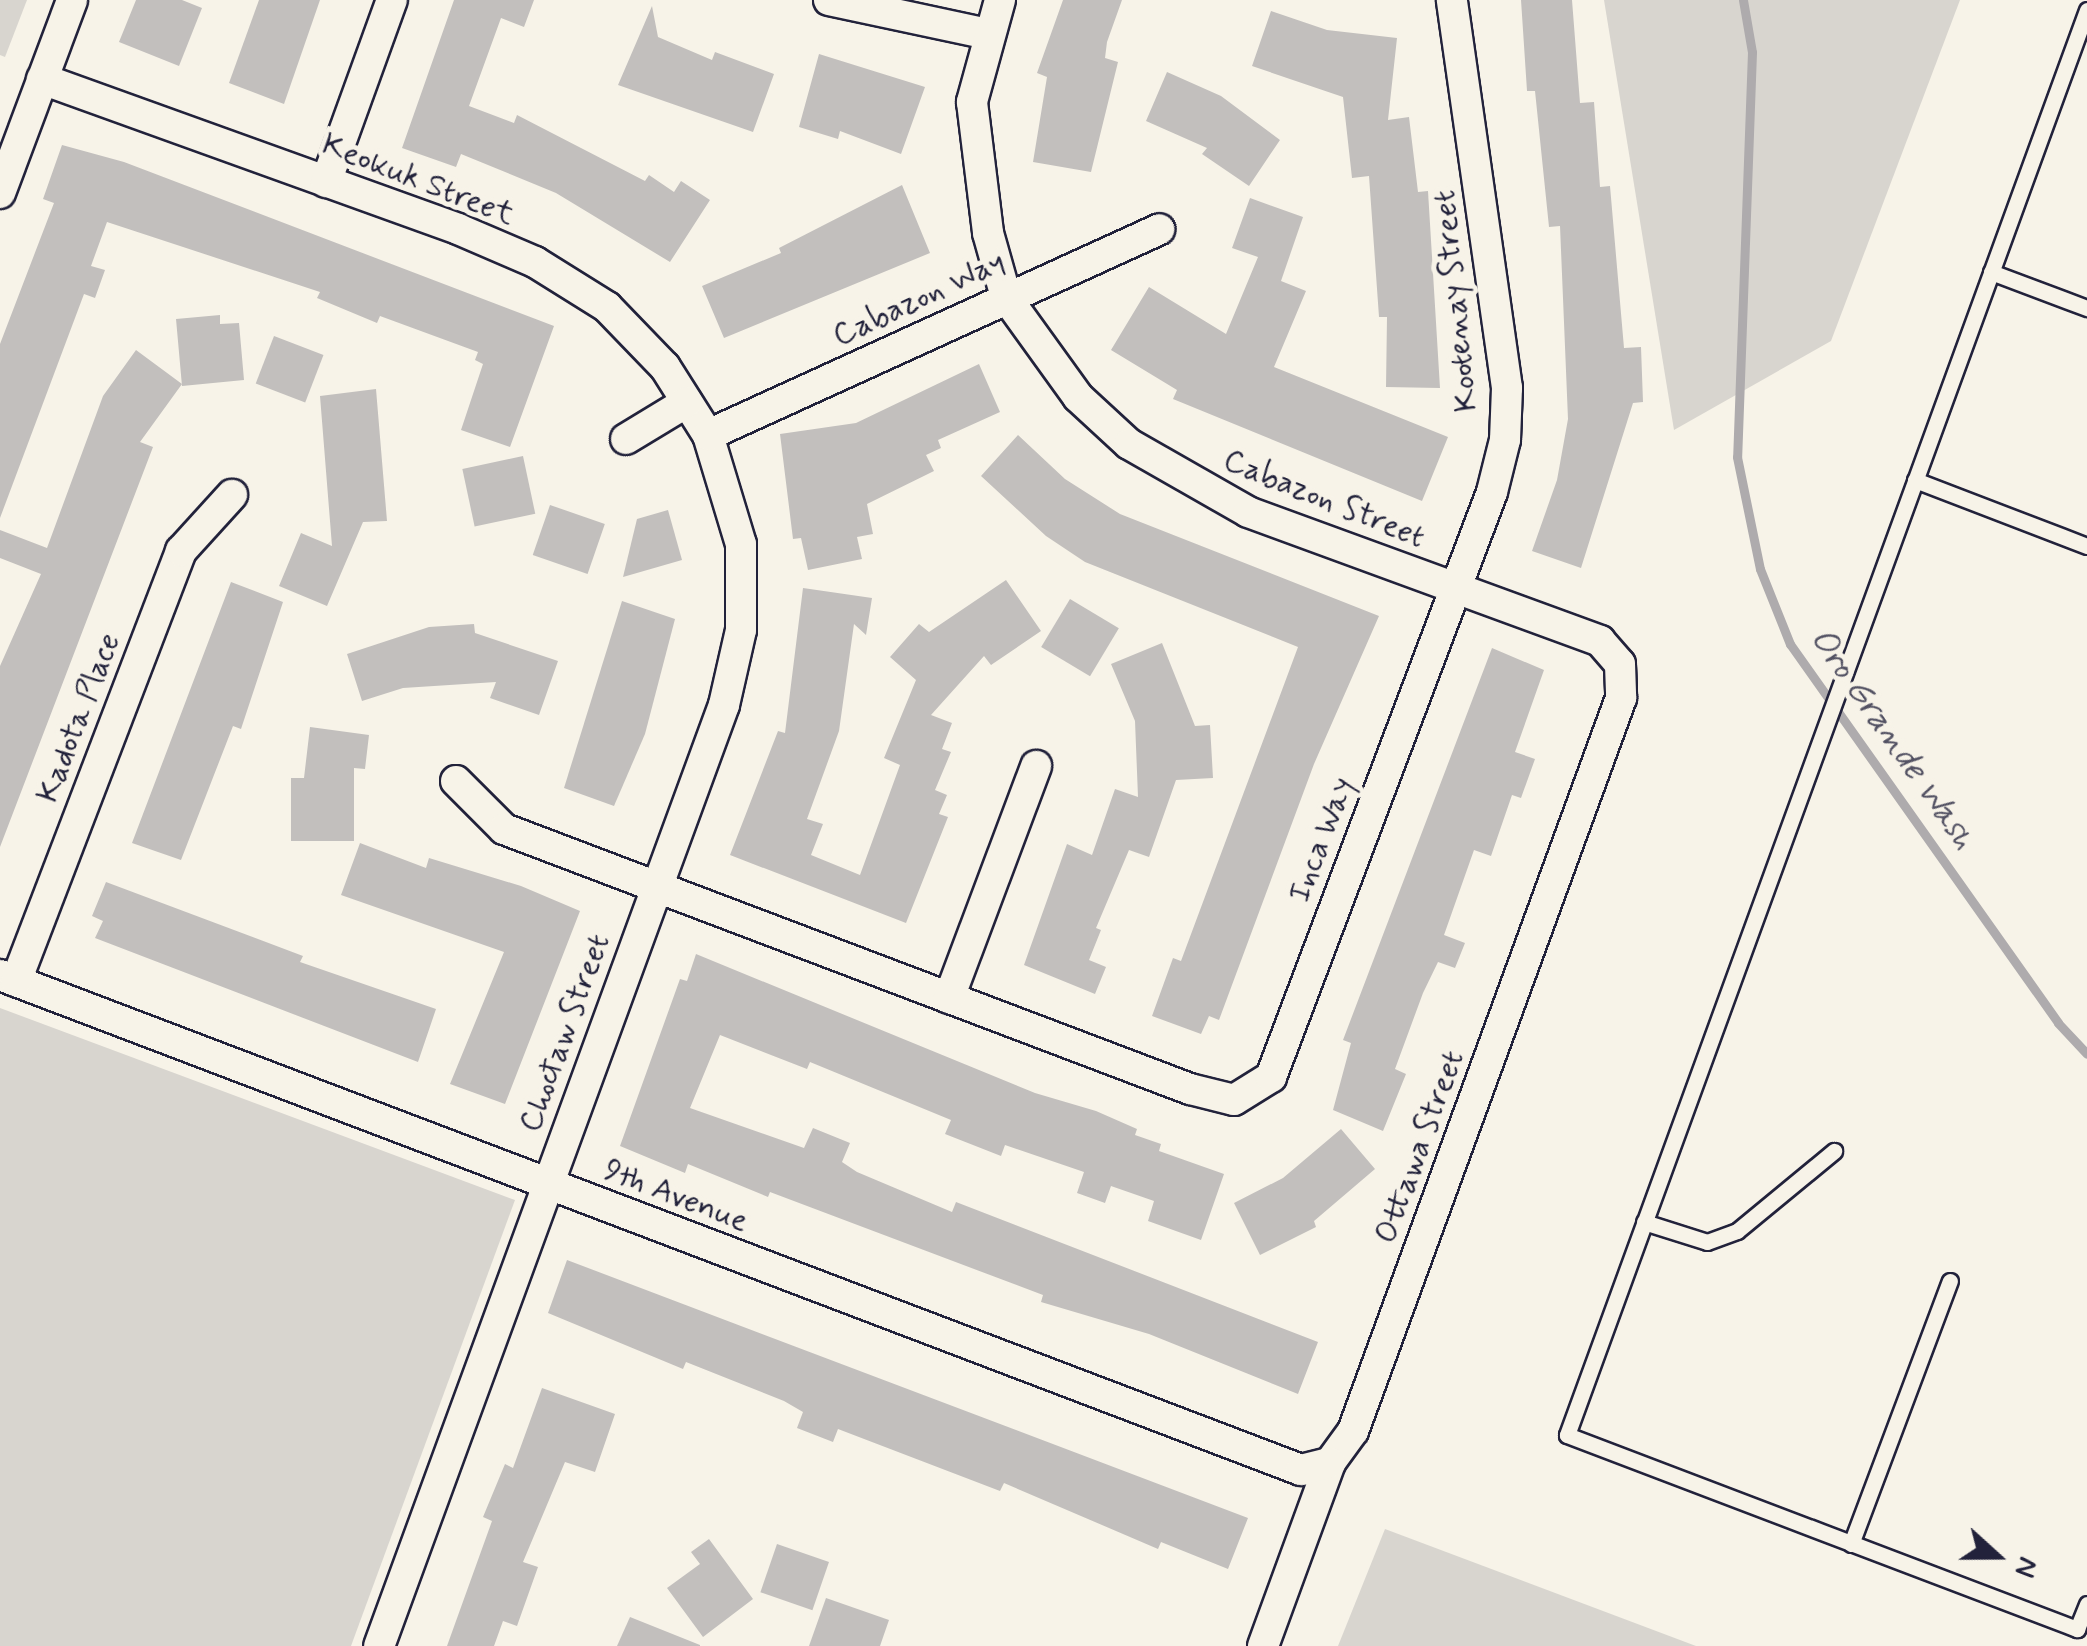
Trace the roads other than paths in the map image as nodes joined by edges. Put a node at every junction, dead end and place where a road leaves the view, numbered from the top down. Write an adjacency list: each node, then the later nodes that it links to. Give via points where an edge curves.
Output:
1 (72, 0): 10 (street)
2 (392, 0): 11 (street)
3 (829, 0): 7 (street)
4 (1000, 0): 7 (street, Cabazon Street)
5 (1452, 0): 23 (street, Kootenay Street, via 1507,388 1492,492)
6 (2087, 10): 8 (lane)
7 (988, 34): 15 (street, Cabazon Street, via 972,102 975,156)
8 (2070, 57): 9 (lane); 14 (lane)
9 (2087, 64)
10 (42, 79): 11 (street, Keokuk Street); 12 (street)
11 (326, 182): 17 (street, Keokuk Street, via 536,262 607,306 665,367)
12 (0, 192)
13 (1159, 229): 15 (street, Cabazon Way)
14 (1991, 272): 16 (lane); 20 (lane)
15 (1006, 296): 18 (street, Cabazon Way); 23 (street, Cabazon Street, via 1078,398 1129,444 1248,512)
16 (2087, 308)
17 (687, 402): 18 (street, Keokuk Street); 19 (street)
18 (708, 435): 27 (street, Choctaw Street, via 741,544 741,630 724,705)
19 (626, 440)
20 (1915, 480): 22 (lane); 32 (lane)
21 (232, 494): 28 (street, Kadota Place, via 181,551)
22 (2087, 546)
23 (1454, 587): 24 (street, Cabazon Street, via 1600,641); 29 (street, Inca Way, via 1270,1077 1234,1100)
24 (1620, 664): 34 (street, Ottawa Street, via 1621,698 1352,1432)
25 (1036, 766): 29 (street)
26 (456, 781): 27 (street, via 504,829)
27 (655, 886): 29 (street); 31 (street, Choctaw Street)
28 (8, 978): 31 (street, 9th Avenue)
29 (949, 998)
30 (1834, 1151): 32 (lane, via 1765,1214 1722,1236 1692,1240)
31 (548, 1185): 34 (street, 9th Avenue, via 1301,1470); 37 (street, Choctaw Street)
32 (1644, 1222): 35 (lane, via 1567,1435)
33 (1950, 1281): 35 (lane)
34 (1330, 1464): 38 (street, Ottawa Street)
35 (1851, 1544): 36 (lane, via 2077,1630)
36 (2087, 1604)
37 (378, 1646)
38 (1263, 1646)

